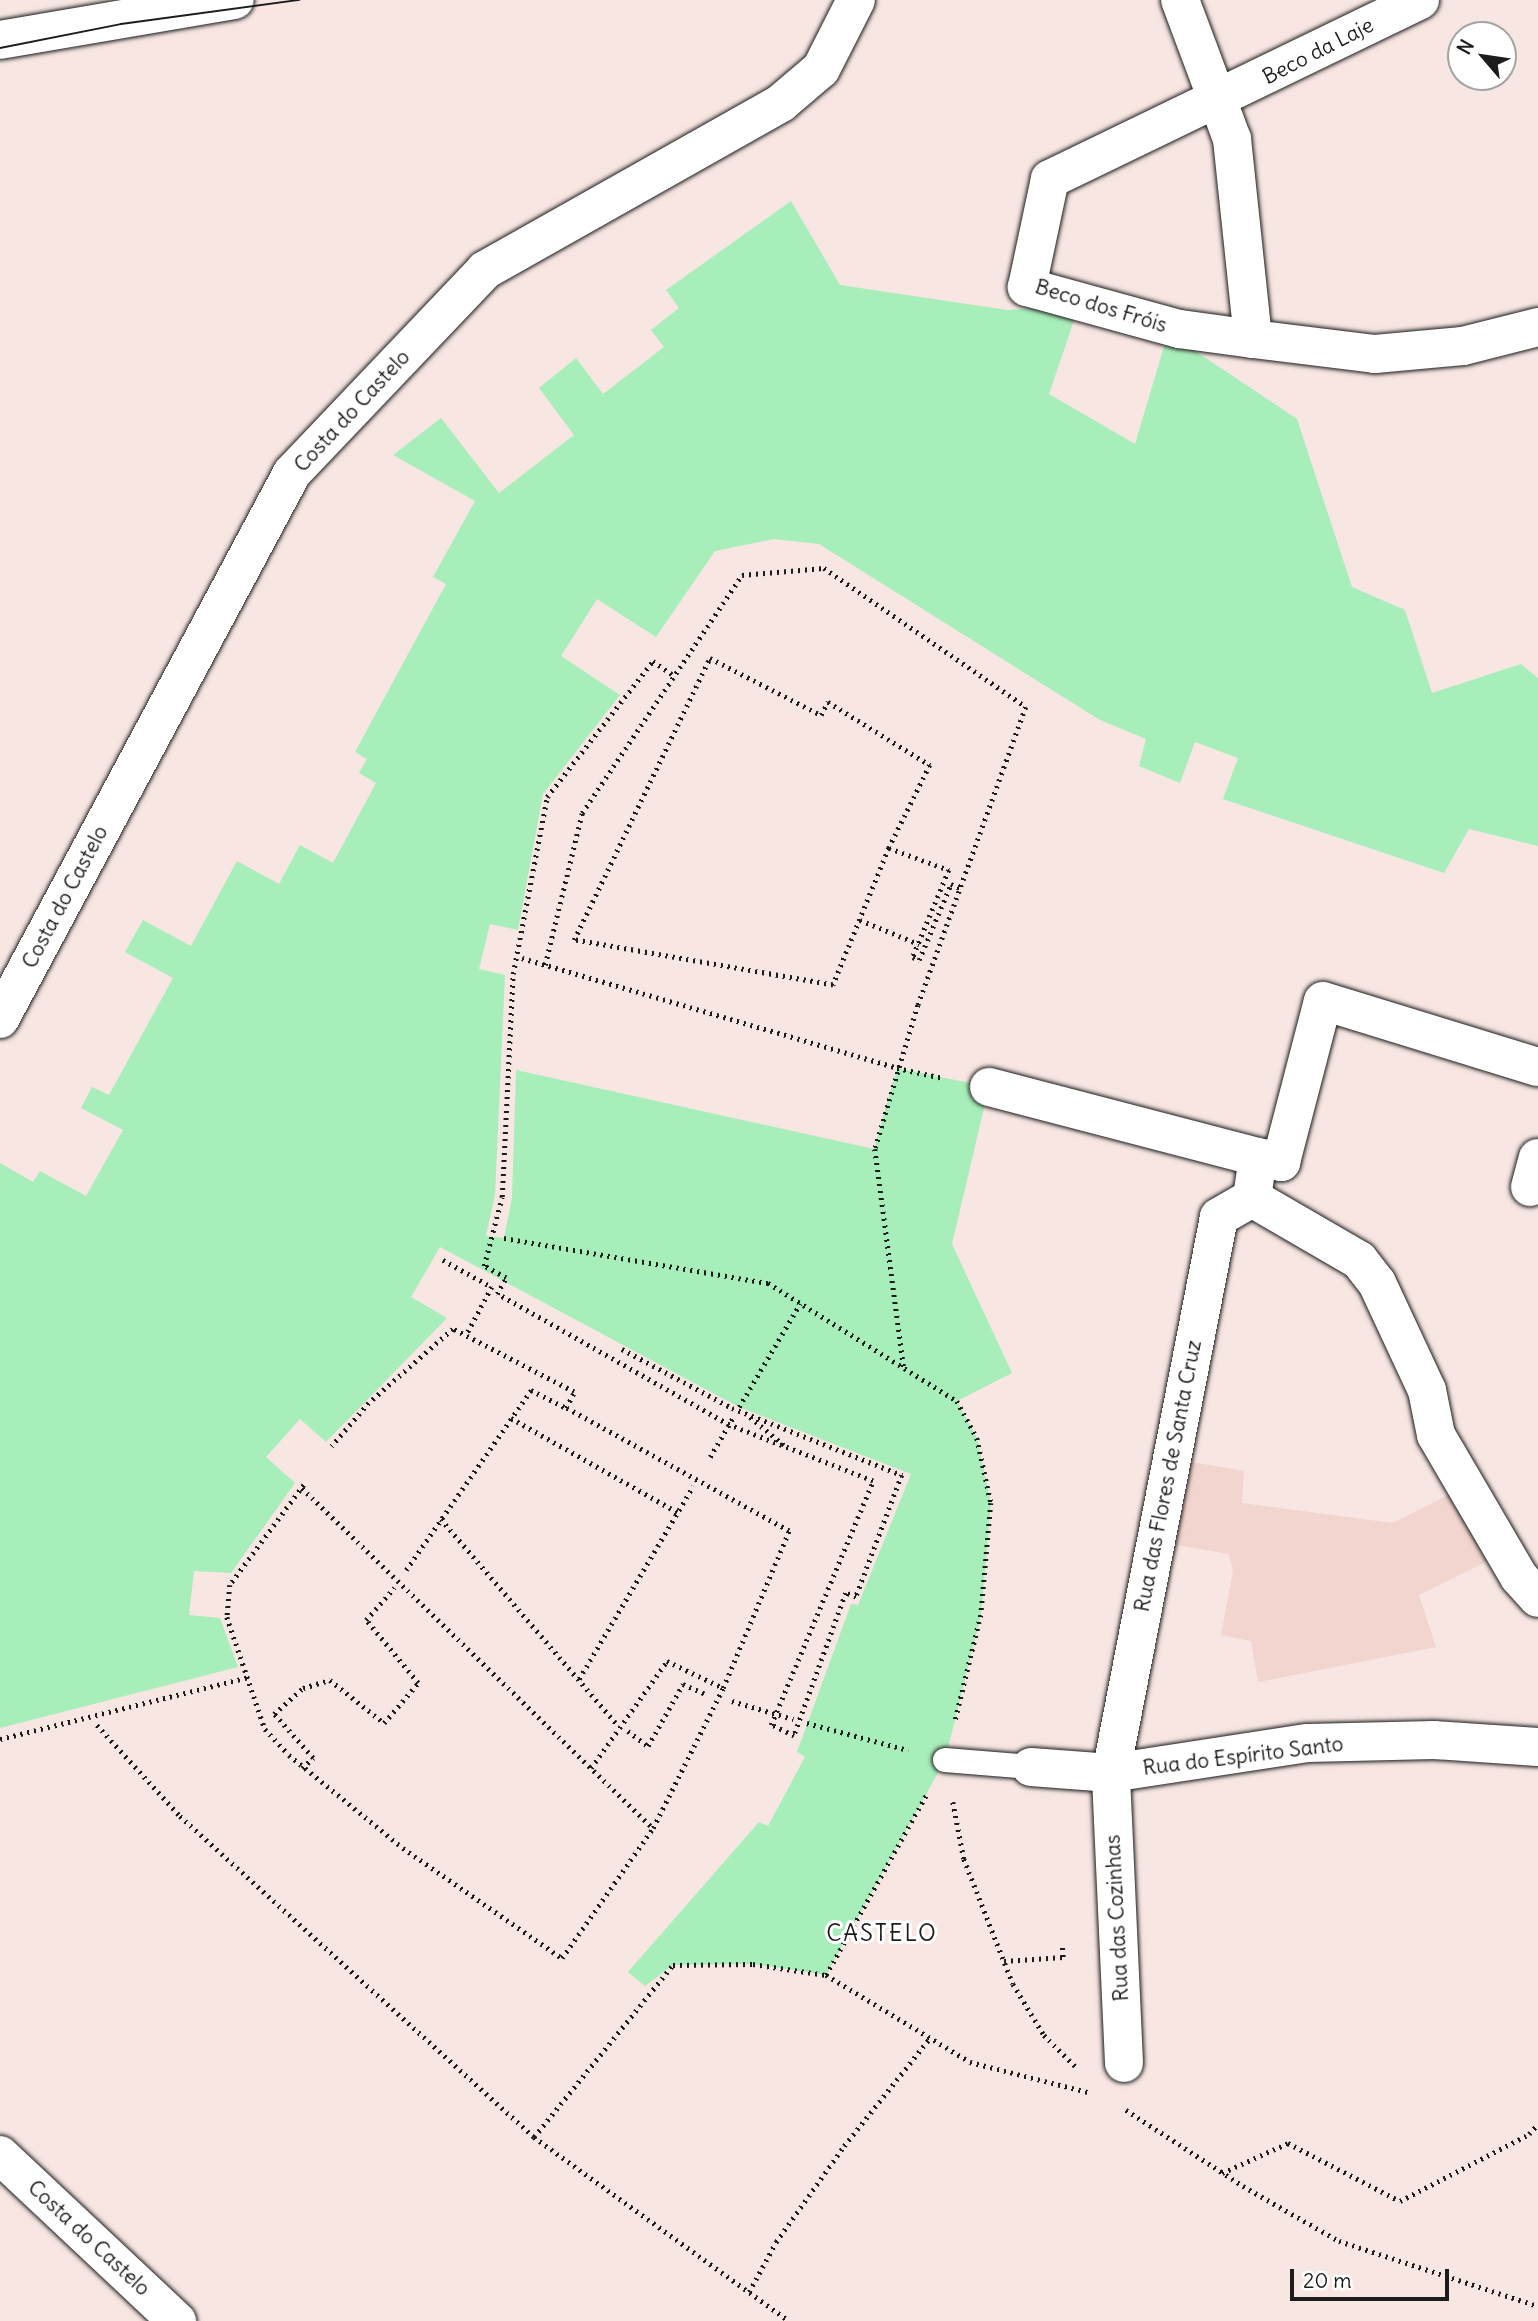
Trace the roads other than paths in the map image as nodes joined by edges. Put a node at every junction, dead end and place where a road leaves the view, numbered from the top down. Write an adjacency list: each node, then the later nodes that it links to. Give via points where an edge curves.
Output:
1 (235, 0): 5 (street)
2 (856, 0): 9 (street, Costa do Castelo, via 821,69 780,103 485,270 292,473)
3 (1180, 0): 6 (street)
4 (1420, 0): 6 (street, Beco da Laje)
5 (0, 40)
6 (1216, 103): 8 (street, via 1232,139); 8 (street, Beco dos Fróis, via 1050,180 1027,287 1179,329)
7 (1538, 327): 8 (street, via 1463,346 1375,354)
8 (1253, 339)
9 (0, 1019)
10 (1538, 1067): 12 (street, via 1322,1001 1281,1162)
11 (989, 1087): 12 (street)
12 (1258, 1157): 13 (street)
13 (1252, 1198): 14 (street, via 1359,1260 1377,1283 1427,1390 1436,1435); 18 (street, Rua das Flores de Santa Cruz, via 1219,1217)
14 (1532, 1581)
15 (1538, 1746): 18 (street, Rua do Espírito Santo, via 1434,1740 1308,1743)
16 (945, 1760): 17 (lane)
17 (1031, 1767): 18 (street, Rua do Espírito Santo)
18 (1111, 1773): 19 (street, Rua das Cozinhas)
19 (1124, 2063)
20 (0, 2155): 21 (street, Costa do Castelo)
21 (177, 2321)

